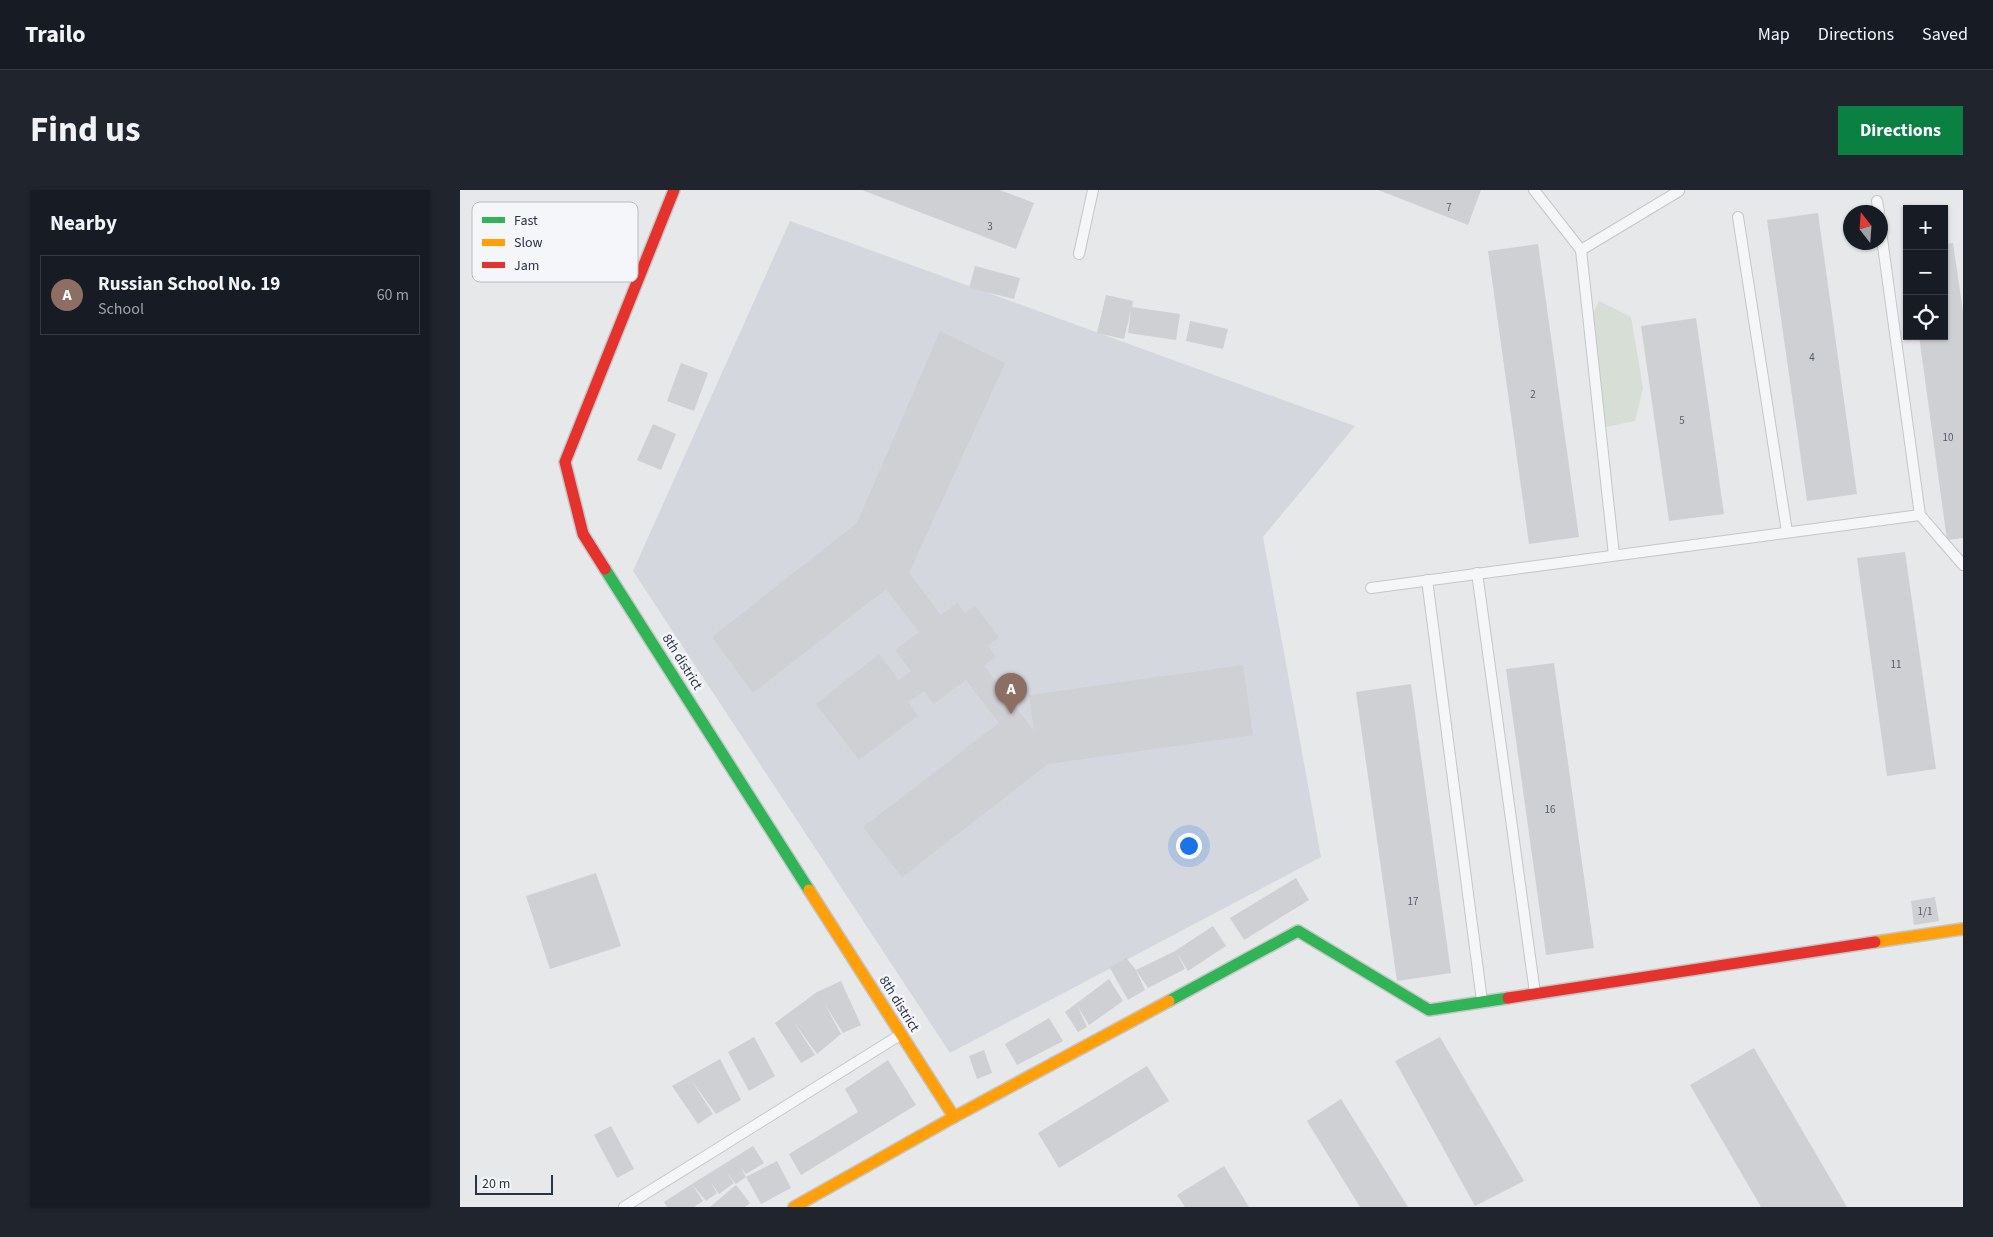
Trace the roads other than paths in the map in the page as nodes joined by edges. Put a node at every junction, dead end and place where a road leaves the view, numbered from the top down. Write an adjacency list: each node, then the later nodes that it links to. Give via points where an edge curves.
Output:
1 (674, 190): 11 (street, 8th district)
2 (1093, 190): 10 (lane)
3 (1534, 190): 8 (lane)
4 (1679, 191): 8 (lane)
5 (1877, 201): 6 (lane)
6 (1878, 205)
7 (1738, 217): 14 (lane)
8 (1581, 250): 15 (lane)
9 (1884, 250): 13 (lane)
10 (1079, 254)
11 (638, 280)
12 (637, 282): 23 (street, 8th district, via 565,462 583,534)
13 (1920, 515): 14 (lane); 16 (lane)
14 (1787, 532): 15 (lane)
15 (1614, 555): 17 (lane)
16 (1963, 565)
17 (1477, 573): 18 (lane); 21 (lane)
18 (1427, 580): 19 (lane); 22 (lane)
19 (1371, 588)
20 (1963, 929): 21 (street)
21 (1535, 994): 22 (street)
22 (1482, 1002): 24 (street, via 1429,1010 1298,931)
23 (901, 1034): 24 (street, 8th district); 25 (lane)
24 (954, 1117): 26 (street)
25 (624, 1207)
26 (794, 1207)

